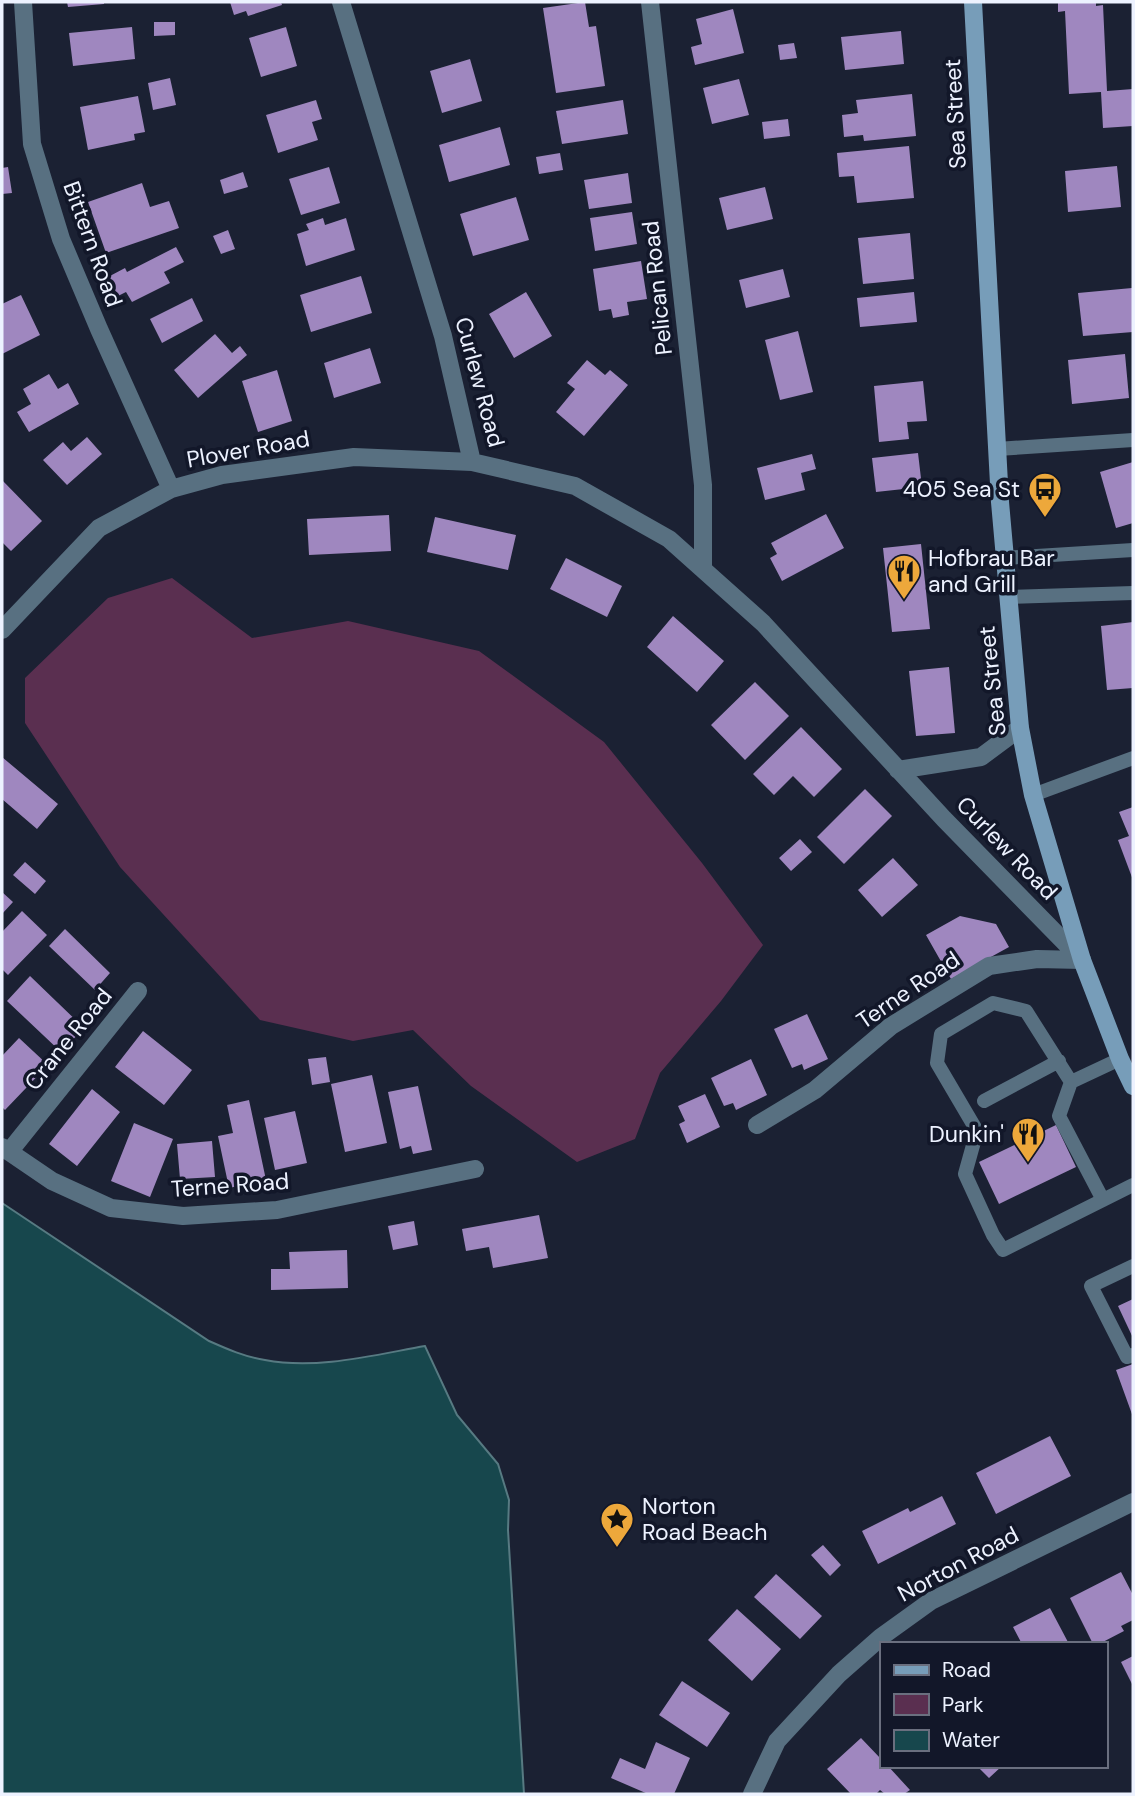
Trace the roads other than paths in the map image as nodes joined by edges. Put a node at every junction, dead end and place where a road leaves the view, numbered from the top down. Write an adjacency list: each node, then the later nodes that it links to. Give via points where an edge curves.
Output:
1 (23, 2): 8 (street, Bittern Road, via 32,144 61,239)
2 (341, 2): 7 (street, Curlew Road, via 443,336)
3 (650, 2): 11 (street, Pelican Road, via 703,485)
4 (973, 2): 6 (main road, Sea Street)
5 (1133, 440): 6 (lane)
6 (997, 449): 10 (main road, Sea Street)
7 (472, 462): 8 (street, Plover Road, via 355,457 222,475); 11 (street, Curlew Road, via 575,486 669,538)
8 (171, 489): 14 (street, Plover Road, via 99,528)
9 (1133, 550): 10 (lane)
10 (1004, 558): 13 (main road, Sea Street)
11 (703, 569): 17 (street, Curlew Road, via 763,623)
12 (1133, 593): 13 (lane)
13 (1008, 597): 15 (main road, Sea Street)
14 (2, 630)
15 (1020, 728): 17 (street, Curlew Road, via 981,757); 18 (main road, Sea Street)
16 (1133, 758): 18 (lane)
17 (898, 770): 19 (street, Curlew Road)
18 (1033, 795): 19 (main road, Sea Street)
19 (1082, 960): 21 (main road, Sea Street); 26 (street, Terne Road, via 1037,959 989,966 891,1026 815,1090)
20 (138, 990): 27 (street, Crane Road)
21 (1120, 1059): 23 (lane); 24 (main road, Sea Street)
22 (1059, 1061): 23 (lane); 25 (lane); 30 (lane, via 1026,1011 993,1003 941,1034 937,1063 977,1131 965,1174 1003,1250)
23 (1070, 1082): 30 (lane, via 1059,1115)
24 (1133, 1086)
25 (984, 1101)
26 (757, 1125)
27 (5, 1149): 28 (street, Terne Road, via 52,1181 111,1208 183,1216 278,1210)
28 (474, 1169)
29 (1133, 1185): 30 (lane)
30 (1102, 1200)
31 (1133, 1266): 32 (lane, via 1091,1286 1127,1357)
32 (1133, 1354)
33 (1133, 1502): 34 (street, Norton Road, via 931,1601 880,1637 778,1741)
34 (752, 1794)

